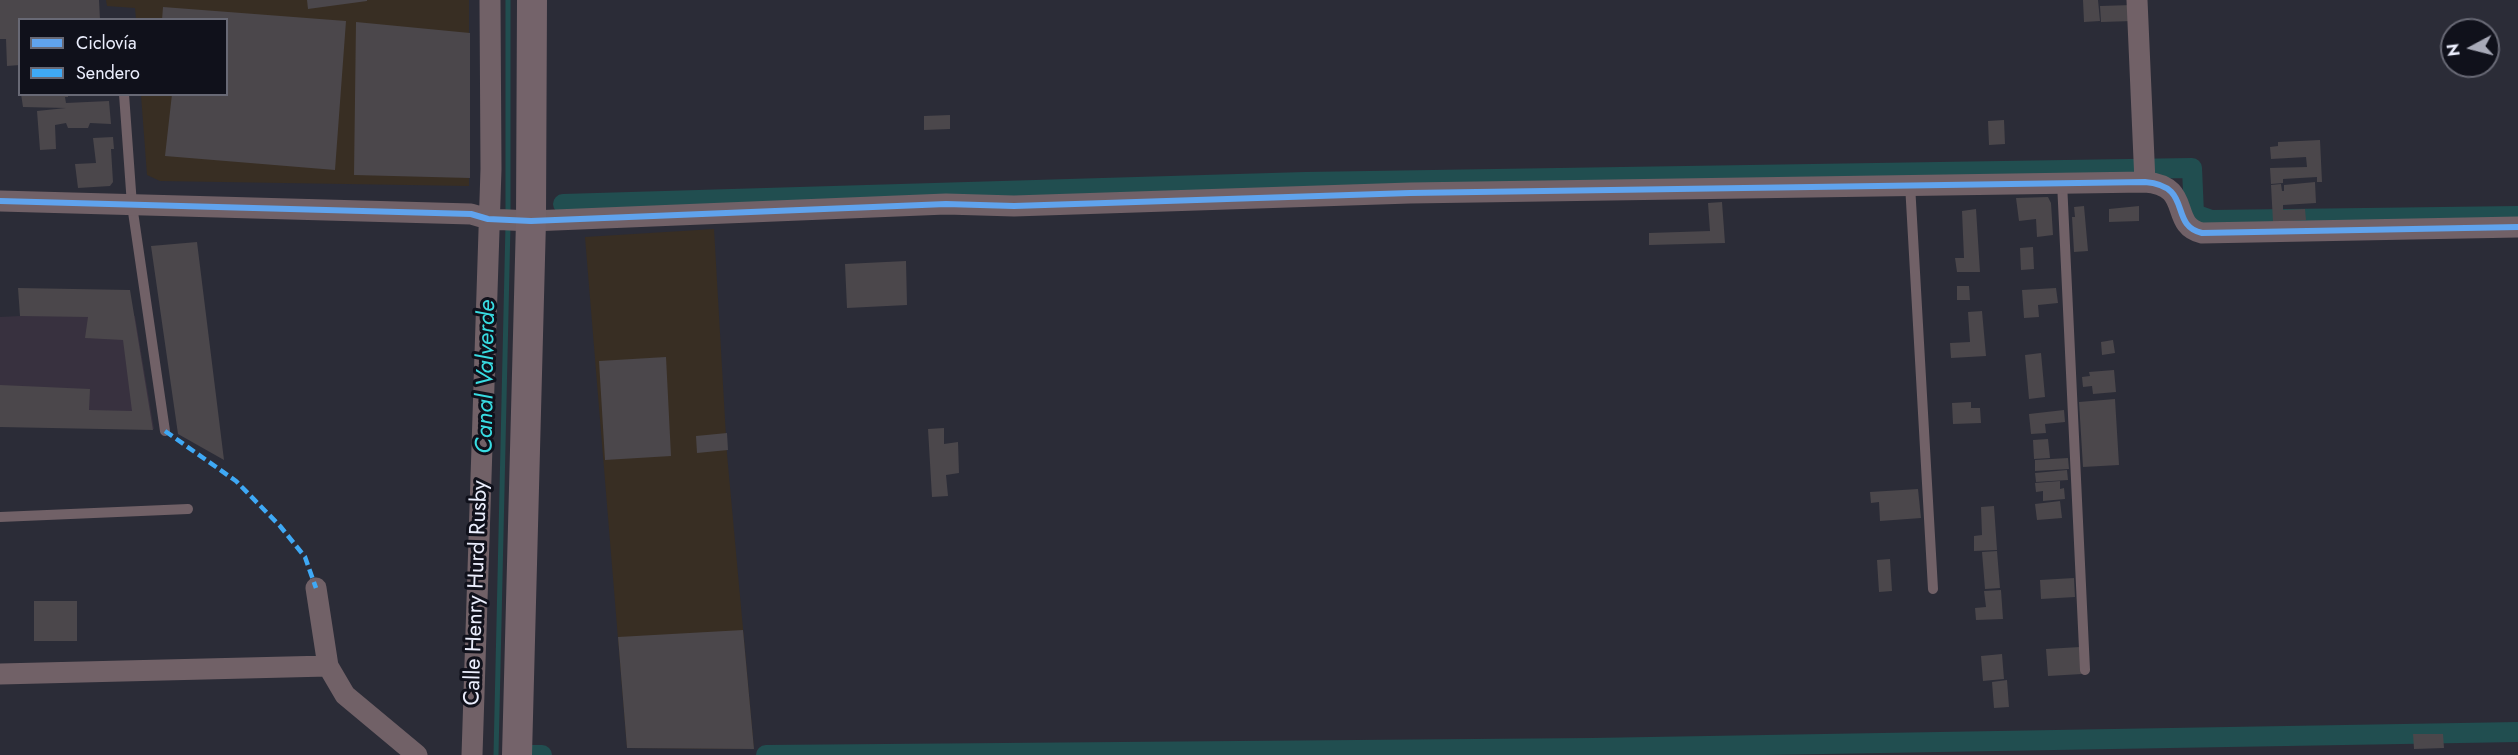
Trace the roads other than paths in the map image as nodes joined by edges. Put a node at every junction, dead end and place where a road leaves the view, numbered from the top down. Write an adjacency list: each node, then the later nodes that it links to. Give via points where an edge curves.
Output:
1 (490, 0): 10 (street, Calle Henry Hurd Rusby, via 491,169)
2 (532, 0): 10 (street, Calle Henry Hurd Rusby)
3 (2137, 0): 6 (street)
4 (124, 96): 9 (lane)
5 (2062, 181): 6 (street); 7 (street); 18 (lane)
6 (2145, 182): 11 (street, via 2160,183 2169,189 2176,197 2185,225 2202,233)
7 (1910, 184): 10 (street, via 1261,196 1014,206 946,204); 16 (lane)
8 (0, 201): 9 (street)
9 (132, 205): 10 (street, via 471,214); 12 (lane)
10 (509, 220): 21 (street, Calle Henry Hurd Rusby); 22 (street, Calle Henry Hurd Rusby)
11 (2518, 227)
12 (165, 431)
13 (188, 508): 14 (lane)
14 (0, 517)
15 (316, 588): 17 (street)
16 (1933, 589)
17 (328, 666): 19 (street); 20 (street, via 345,695)
18 (2085, 670)
19 (0, 674)
20 (417, 755)
21 (472, 755)
22 (517, 755)

